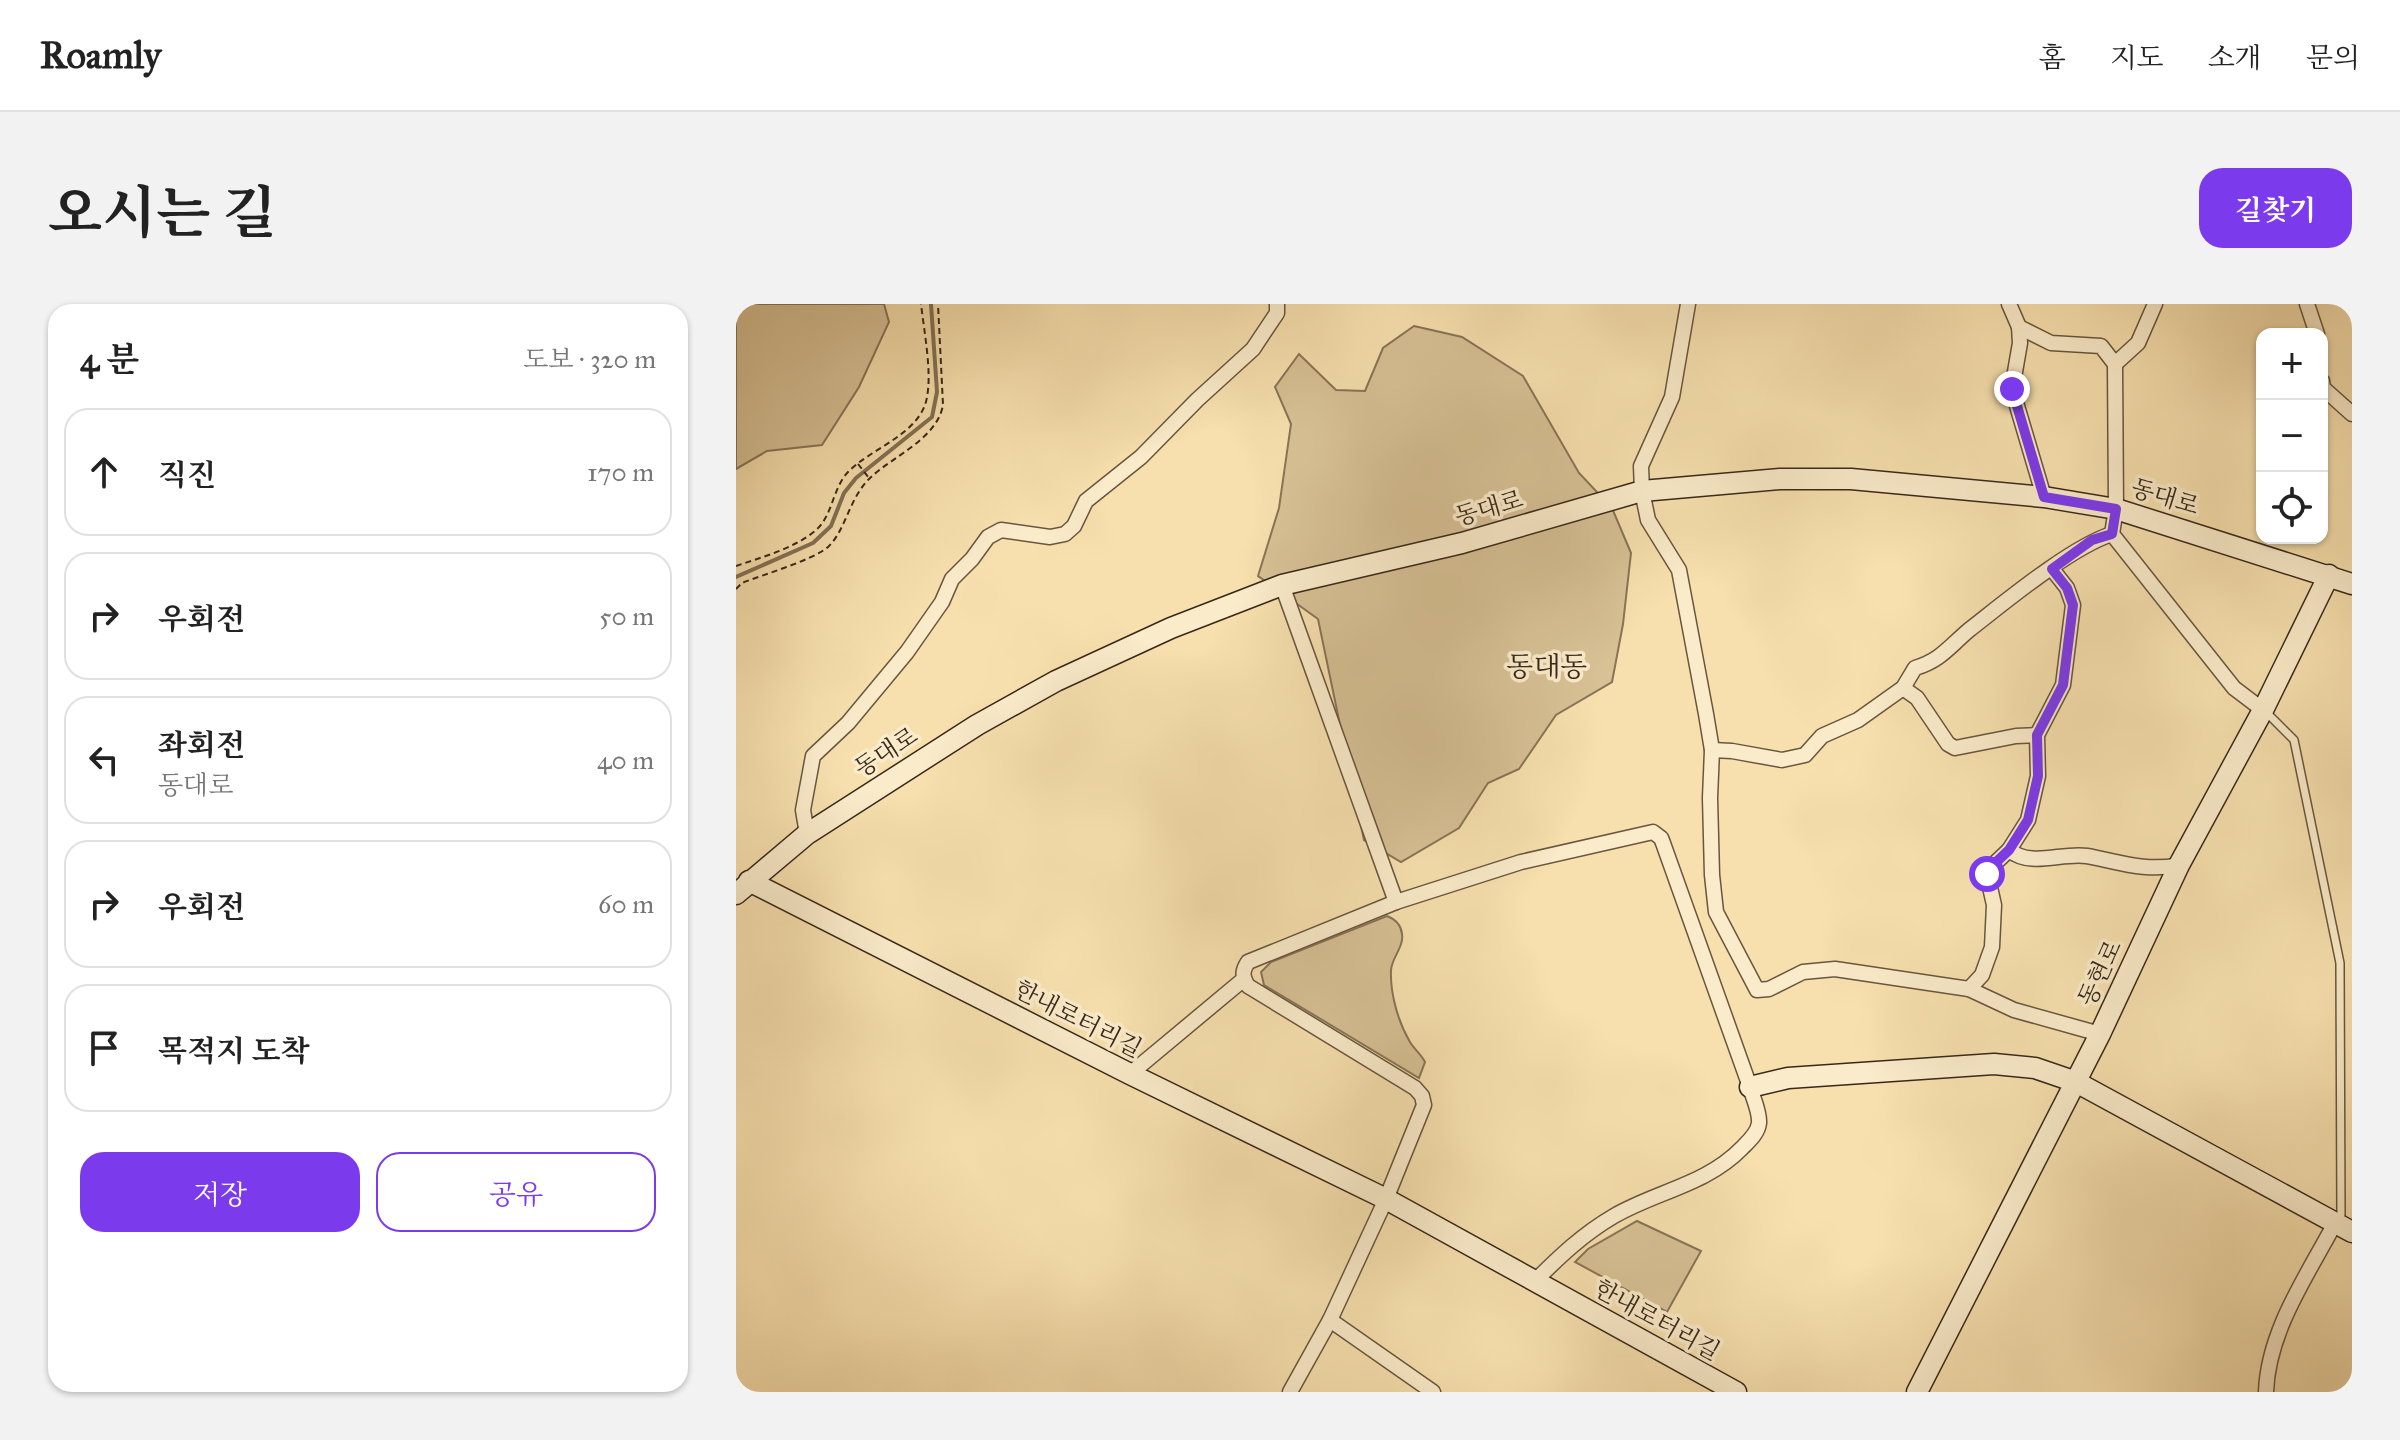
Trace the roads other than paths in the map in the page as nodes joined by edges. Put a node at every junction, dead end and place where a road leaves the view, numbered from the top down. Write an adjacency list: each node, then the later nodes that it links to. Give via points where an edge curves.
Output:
1 (1277, 304): 23 (street, via 1277,313 1253,349 1141,457 1086,501 1065,534 1001,530 988,537 952,579 907,652 813,756 803,810)
2 (1688, 304): 11 (street, via 1672,397 1641,466)
3 (2009, 304): 6 (street)
4 (2155, 304): 8 (street, via 2138,343)
5 (2307, 304): 7 (street)
6 (2019, 327): 8 (street, via 2051,343 2101,346); 12 (street, via 2012,389)
7 (2315, 328)
8 (2115, 364): 13 (street)
9 (2328, 392): 10 (street)
10 (2352, 414)
11 (1642, 491): 12 (street, 동대로, via 1780,479 1851,479); 18 (street, 동대로, via 1462,543); 22 (street, via 1648,520 1679,570)
12 (2044, 497): 13 (street, 동대로)
13 (2116, 509): 14 (street); 16 (street, 동대로)
14 (2112, 534): 15 (street, via 2092,540); 20 (street, via 2234,688)
15 (2052, 569): 19 (street, via 1935,662 1915,668); 21 (street, via 2073,605 2063,685)
16 (2329, 575): 17 (street, 동대로); 20 (street, 동현로)
17 (2352, 584)
18 (1282, 585): 23 (street, 동대로, via 1056,681); 27 (street)
19 (1903, 688): 21 (street, via 1917,698 1955,748); 22 (street, via 1858,720 1822,736 1805,755 1782,760)
20 (2263, 710): 25 (street, 동현로); 35 (lane, via 2294,740 2340,963)
21 (2037, 735): 24 (street, via 2037,788 2028,820)
22 (1712, 750): 29 (street, via 1716,912 1757,990 1803,972 1835,969)
23 (807, 834): 26 (street, 동대로)
24 (2009, 850): 25 (street, via 2031,859 2085,856 2135,868); 29 (street, via 1987,874 1994,905 1992,947 1982,975)
25 (2179, 865): 30 (street, 동현로)
26 (742, 888): 31 (street, 한내로터리길)
27 (1396, 902): 28 (street, via 1248,962); 33 (street, via 1521,862 1653,832 1661,838)
28 (1244, 979): 31 (street); 34 (street, via 1259,994 1422,1096 1422,1114)
29 (1969, 989): 30 (street, via 2014,1010)
30 (2100, 1034): 32 (street, 동현로)
31 (1130, 1074): 34 (street, 한내로터리길)
32 (2076, 1082): 33 (street, via 2035,1068 1994,1064 1788,1078); 35 (street); 41 (street, 동현로)
33 (1750, 1087): 36 (street, via 1759,1126 1735,1155 1701,1180 1633,1206 1594,1228)
34 (1386, 1199): 36 (street, 한내로터리길); 37 (street)
35 (2344, 1228): 42 (street, via 2275,1340)
36 (1534, 1282): 38 (street, 한내로터리길)
37 (1330, 1320): 39 (street); 40 (street)
38 (1728, 1390)
39 (1290, 1392)
40 (1433, 1392)
41 (1917, 1392)
42 (2266, 1392)

